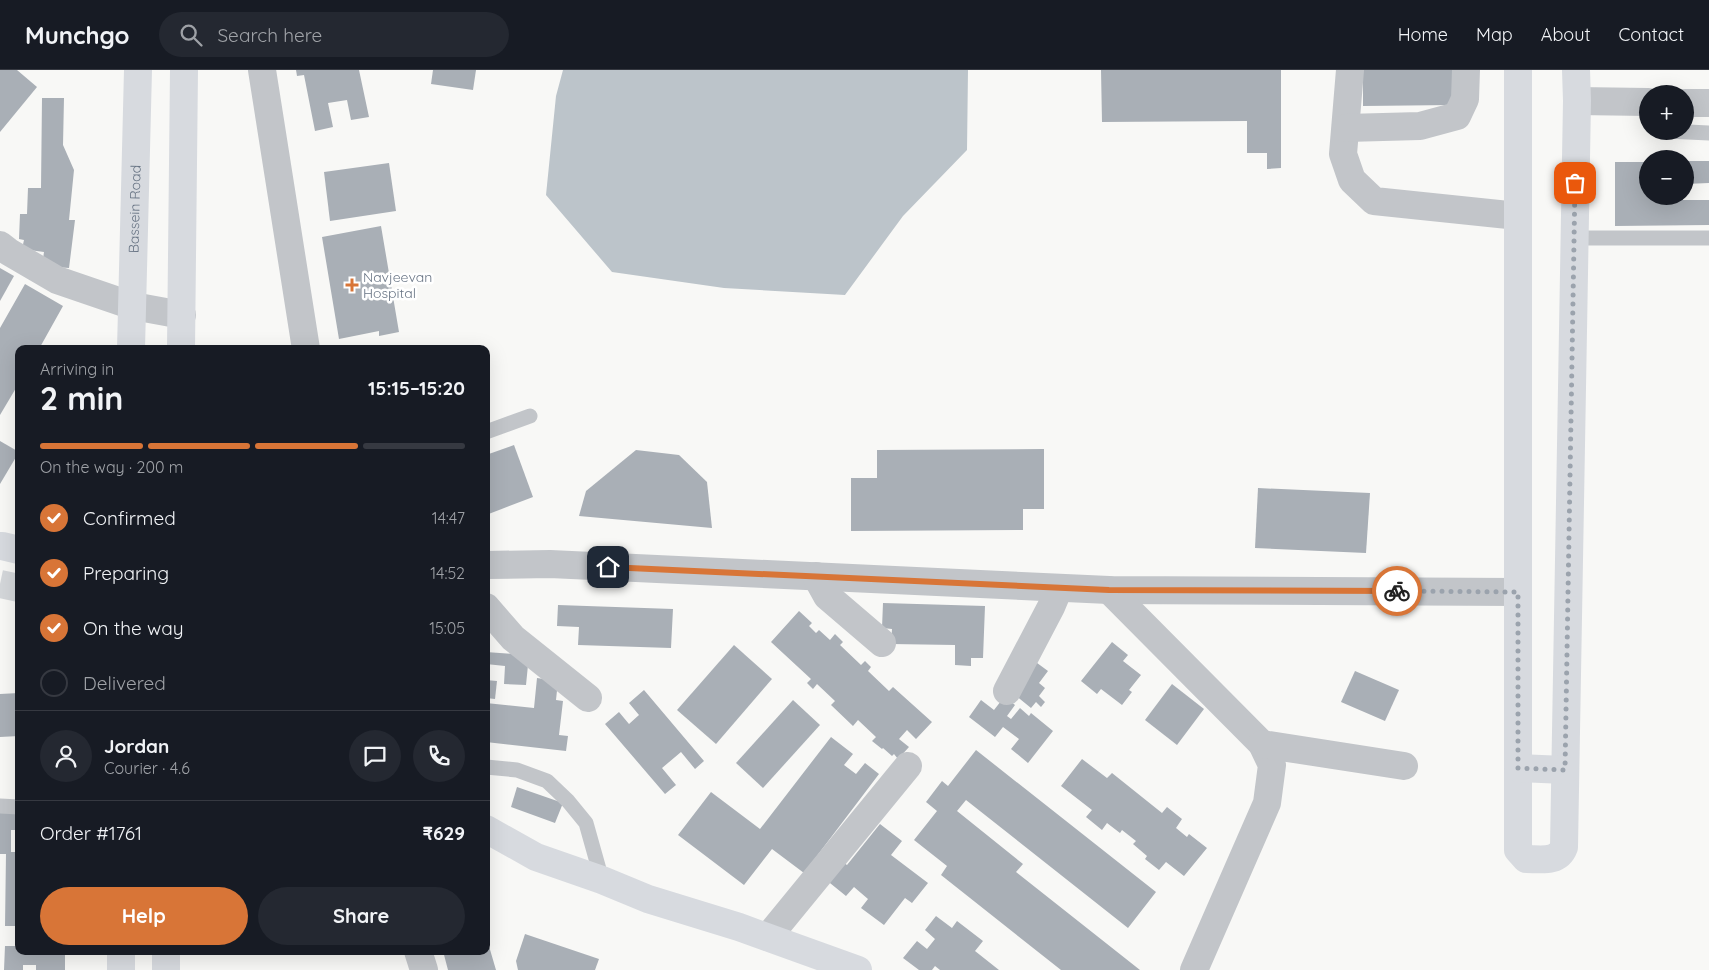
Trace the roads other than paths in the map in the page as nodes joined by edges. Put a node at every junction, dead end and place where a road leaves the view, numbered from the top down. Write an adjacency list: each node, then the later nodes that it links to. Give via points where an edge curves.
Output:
1 (138, 70): 19 (street, Bassein Road)
2 (184, 70): 20 (street)
3 (262, 70): 23 (street)
4 (1350, 70): 12 (street)
5 (1466, 70): 12 (street, via 1465,99 1457,116 1420,126)
6 (1518, 70): 15 (street)
7 (1576, 70): 8 (street)
8 (1577, 101): 9 (street); 16 (street)
9 (1639, 102)
10 (1694, 103): 11 (street)
11 (1709, 103)
12 (1346, 128): 15 (street, via 1344,154 1352,180 1374,201)
13 (1694, 132): 14 (lane)
14 (1709, 133)
15 (1518, 216): 30 (street)
16 (1574, 238): 17 (lane); 40 (street)
17 (1709, 238)
18 (0, 245): 19 (street, via 57,280)
19 (133, 306): 20 (street); 21 (street, Bassein Road)
20 (182, 315): 22 (street)
21 (131, 345)
22 (182, 345)
23 (305, 345)
24 (530, 416): 25 (lane)
25 (490, 431)
26 (490, 565): 27 (street, via 550,564)
27 (816, 576): 28 (street); 32 (street, via 827,596)
28 (1059, 588): 29 (street); 33 (street)
29 (1109, 590): 30 (street); 35 (street)
30 (1518, 592): 39 (street)
31 (490, 612): 34 (street, via 512,638)
32 (882, 643)
33 (1007, 691)
34 (588, 698)
35 (1262, 744): 37 (street); 53 (street, via 1272,765 1267,803)
36 (908, 766): 45 (street)
37 (1404, 766)
38 (490, 767): 44 (lane, via 517,770 547,780 568,801 586,823)
39 (1518, 768): 40 (street); 40 (street, via 1518,850 1526,859 1552,859 1562,854)
40 (1565, 770)
41 (0, 806): 42 (lane)
42 (15, 807)
43 (490, 831): 44 (street, via 536,857)
44 (602, 880): 45 (street, via 648,899)
45 (768, 938): 52 (street)
46 (121, 955): 49 (street)
47 (166, 955): 50 (street)
48 (419, 955): 51 (street)
49 (121, 970)
50 (166, 970)
51 (424, 970)
52 (858, 970)
53 (1194, 970)

